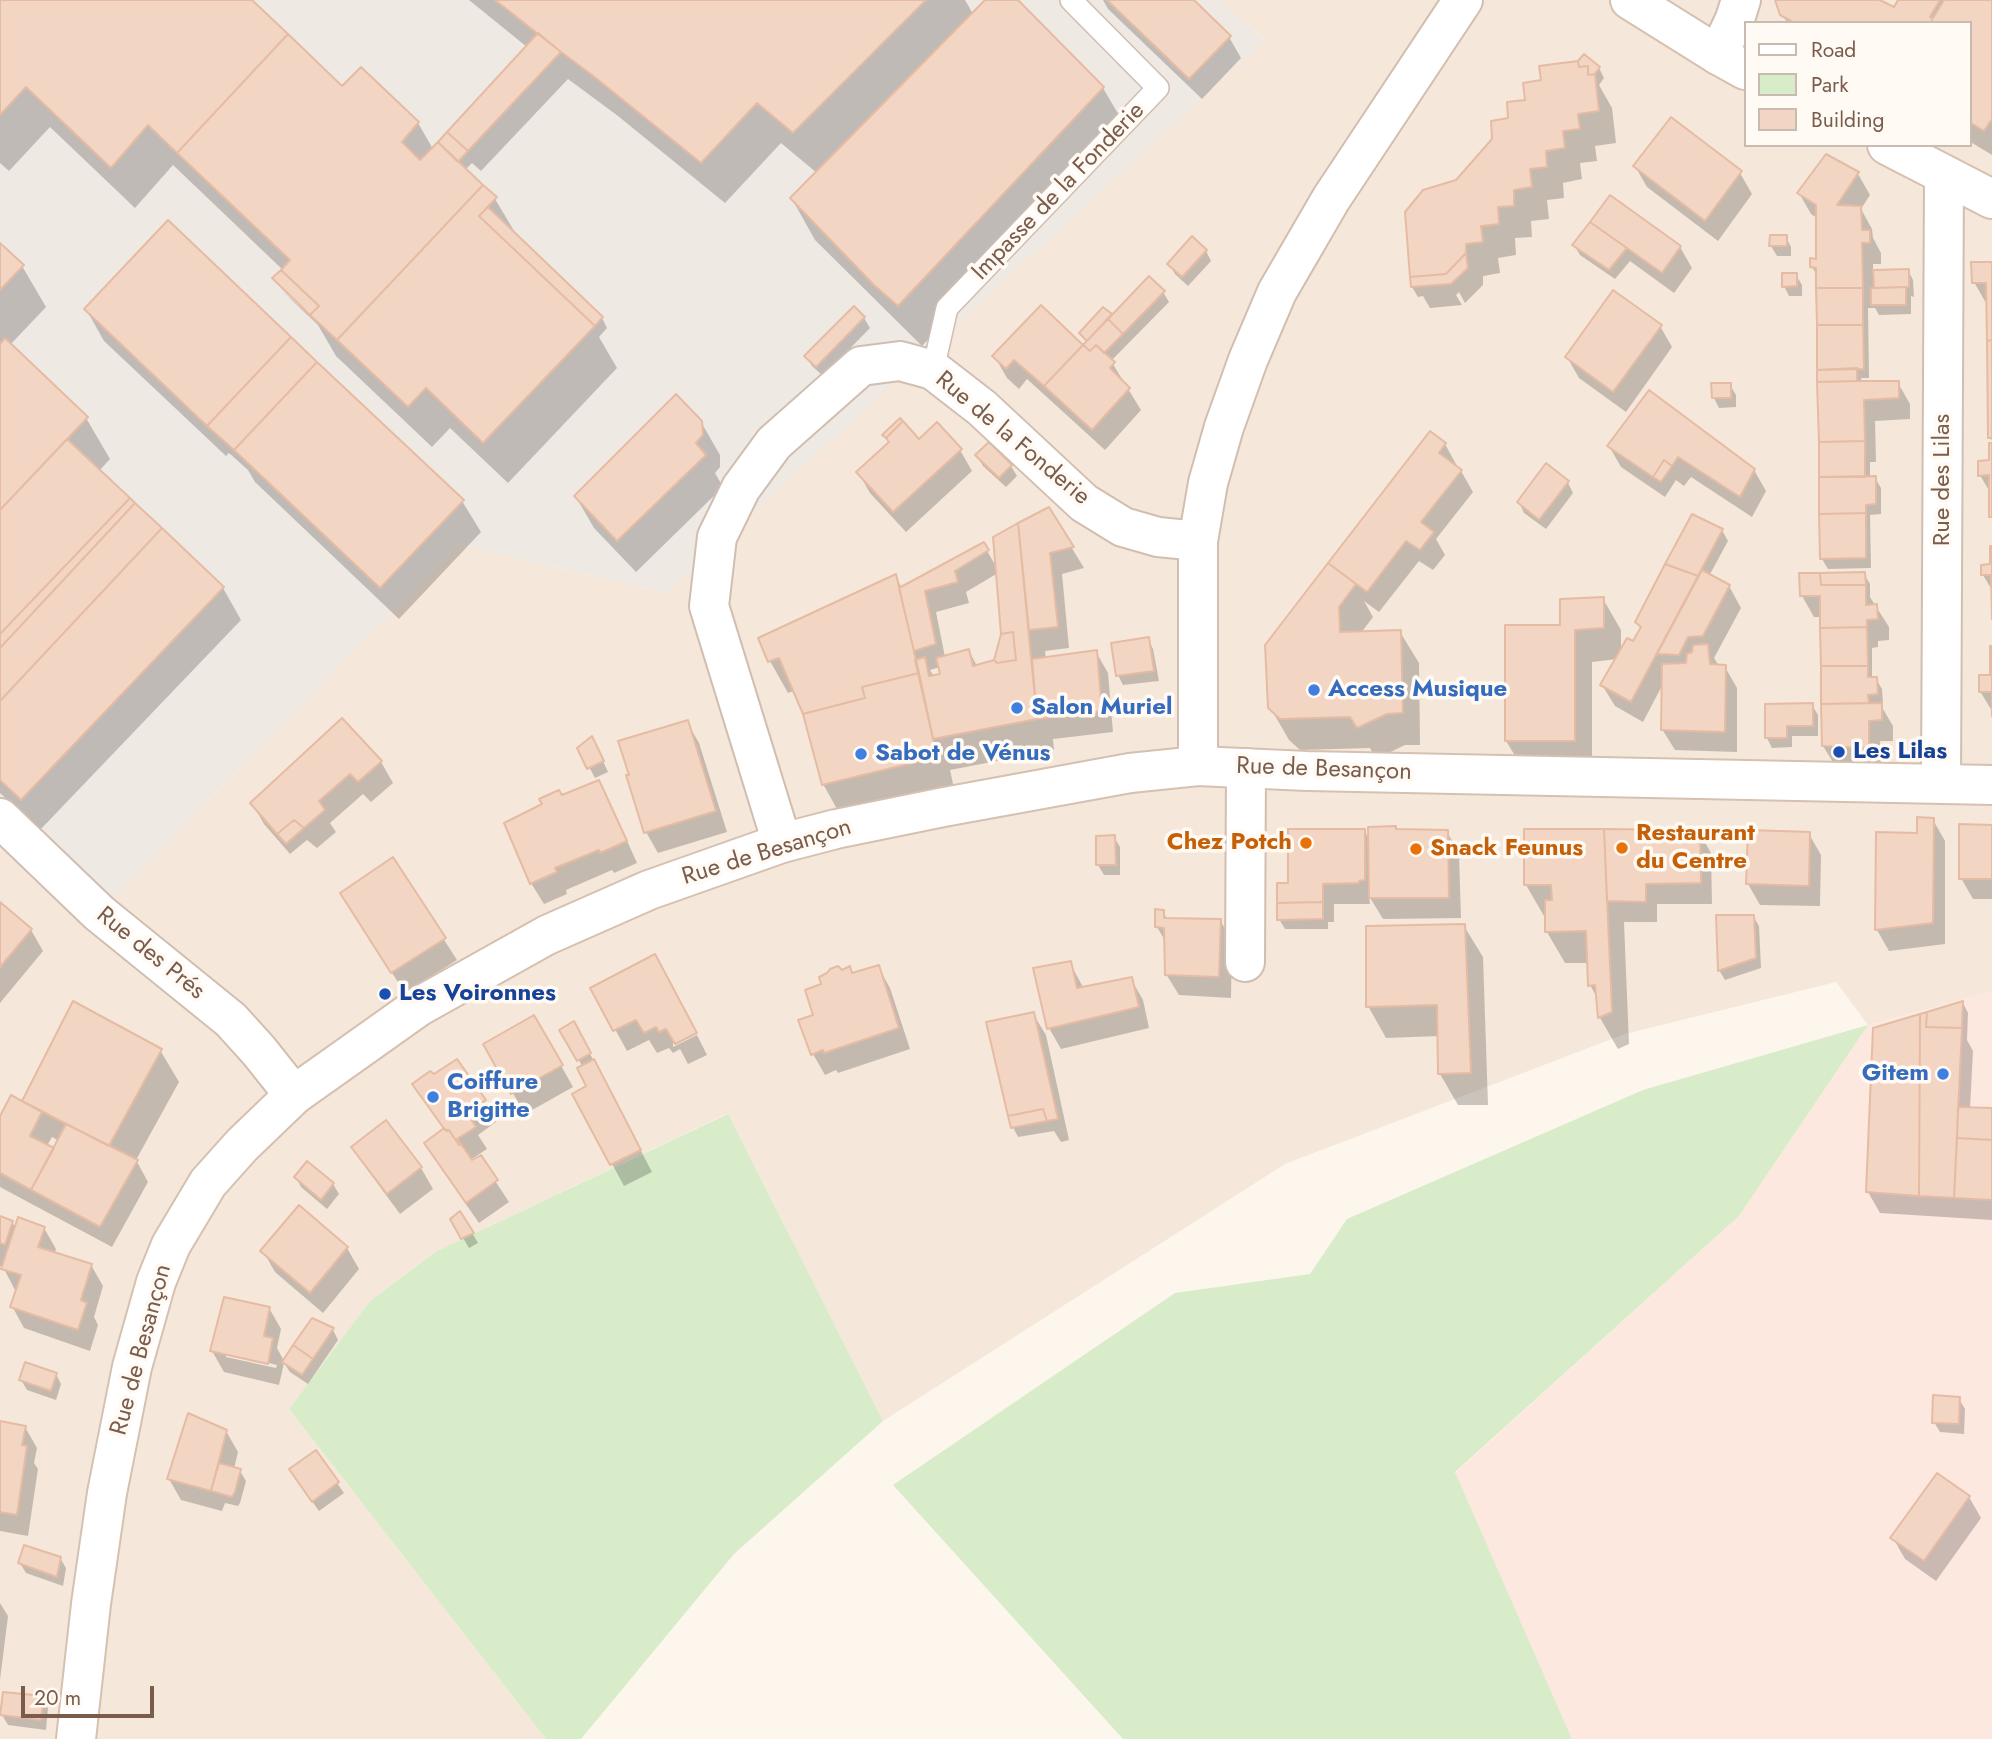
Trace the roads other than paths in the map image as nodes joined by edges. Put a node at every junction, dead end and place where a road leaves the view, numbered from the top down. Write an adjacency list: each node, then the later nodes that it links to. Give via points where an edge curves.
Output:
1 (1071, 0): 9 (lane, Impasse de la Fonderie, via 1158,88 947,308)
2 (1463, 0): 10 (street, via 1331,199 1277,292 1224,427)
3 (1630, 0): 5 (street)
4 (1741, 0): 5 (street)
5 (1732, 62)
6 (1891, 147): 7 (street)
7 (1944, 176): 8 (street); 13 (street, Rue des Lilas)
8 (1992, 199)
9 (933, 370): 10 (street, Rue de la Fonderie, via 982,408 1084,503 1123,527); 16 (street, Rue de la Fonderie, via 901,361 861,366 774,443 741,488 717,537 709,606)
10 (1198, 541): 11 (street)
11 (1198, 766): 12 (street, Rue de Besançon); 16 (street, Rue de Besançon, via 1130,773 957,804)
12 (1246, 768): 13 (street, Rue de Besançon); 17 (street)
13 (1941, 783): 14 (street, Rue de Besançon)
14 (1992, 785)
15 (0, 818): 18 (street, Rue des Prés, via 99,913 231,1020)
16 (782, 844): 18 (street, Rue de Besançon, via 649,890 547,936 418,1007)
17 (1245, 962)
18 (294, 1095): 19 (street, Rue de Besançon, via 208,1183 171,1245 156,1282 132,1367 107,1493)
19 (76, 1739)

